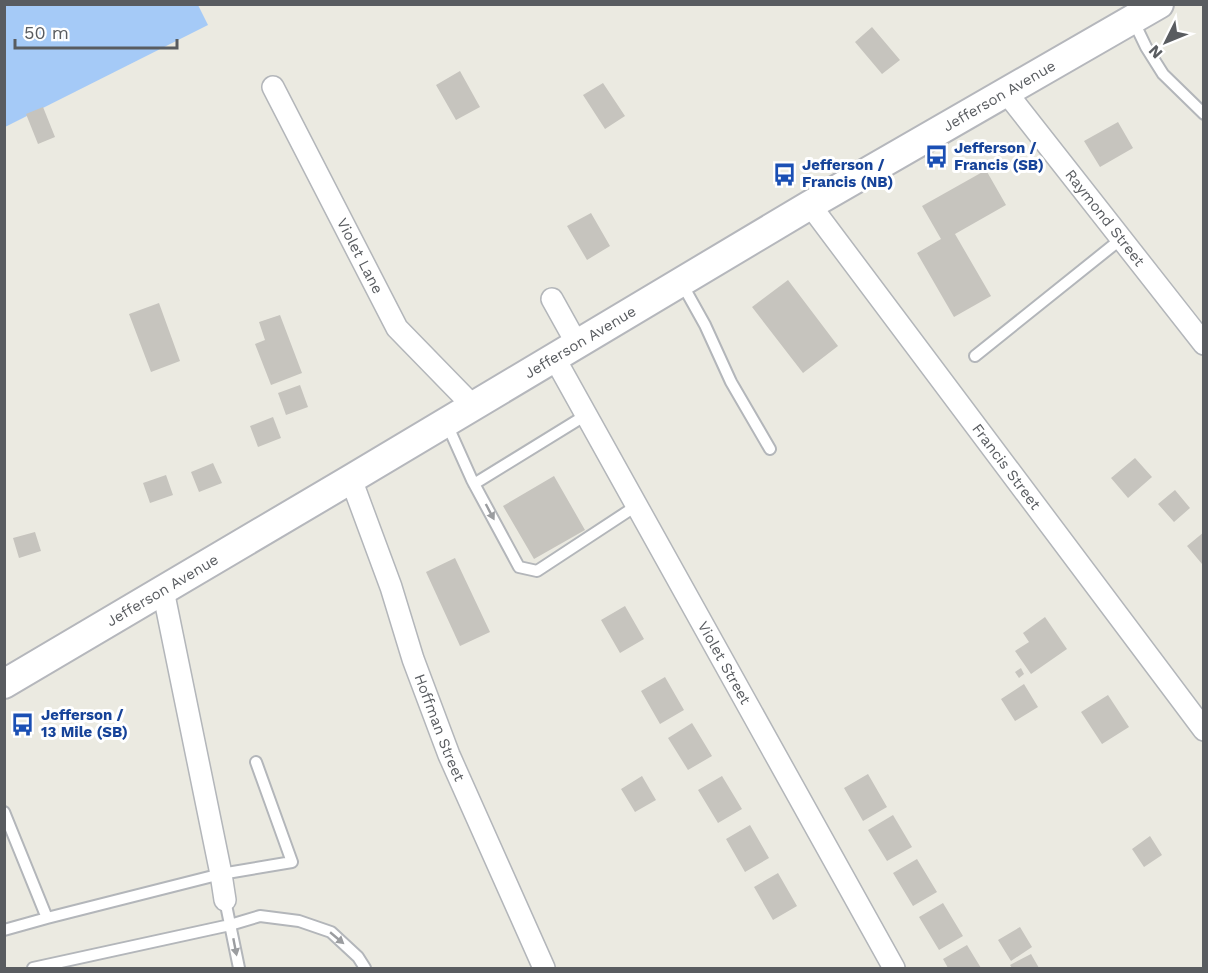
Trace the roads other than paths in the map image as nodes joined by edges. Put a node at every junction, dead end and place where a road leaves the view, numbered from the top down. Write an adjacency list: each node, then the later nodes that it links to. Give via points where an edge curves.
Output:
1 (1159, 4): 2 (main road, Jefferson Avenue)
2 (1133, 20): 4 (main road, Jefferson Avenue); 5 (lane, via 1163,74)
3 (273, 87): 13 (street, Violet Lane, via 397,328)
4 (1006, 92): 6 (main road, Jefferson Avenue); 7 (street, Raymond Street)
5 (1203, 114)
6 (810, 204): 8 (main road, Jefferson Avenue); 22 (street, Francis Street)
7 (1121, 238): 10 (street, Raymond Street); 12 (lane)
8 (681, 282): 11 (main road, Jefferson Avenue); 16 (lane)
9 (552, 299): 11 (street)
10 (1203, 344)
11 (565, 350): 13 (main road, Jefferson Avenue); 14 (street, Violet Street)
12 (975, 356)
13 (473, 406): 15 (main road, Jefferson Avenue)
14 (586, 415): 18 (lane); 19 (street, Violet Street)
15 (446, 422): 17 (main road, Jefferson Avenue); 18 (lane)
16 (770, 449)
17 (351, 479): 20 (main road, Jefferson Avenue); 33 (street, Hoffman Street, via 449,755)
18 (474, 484): 19 (lane, one-way to 19, via 519,567 537,572)
19 (636, 506): 34 (street, Violet Street)
20 (163, 590): 21 (main road, Jefferson Avenue); 25 (street)
21 (4, 684)
22 (1203, 729)
23 (256, 762): 25 (lane, via 292,862)
24 (4, 812): 27 (lane)
25 (221, 874): 26 (street); 27 (lane)
26 (225, 900): 28 (lane)
27 (47, 918): 29 (lane)
28 (230, 925): 30 (lane); 31 (lane, one-way to 31); 32 (lane, one-way to 32, via 261,916 299,921 331,932)
29 (4, 930)
30 (33, 969)
31 (239, 969)
32 (365, 969)
33 (543, 969)
34 (894, 969)

